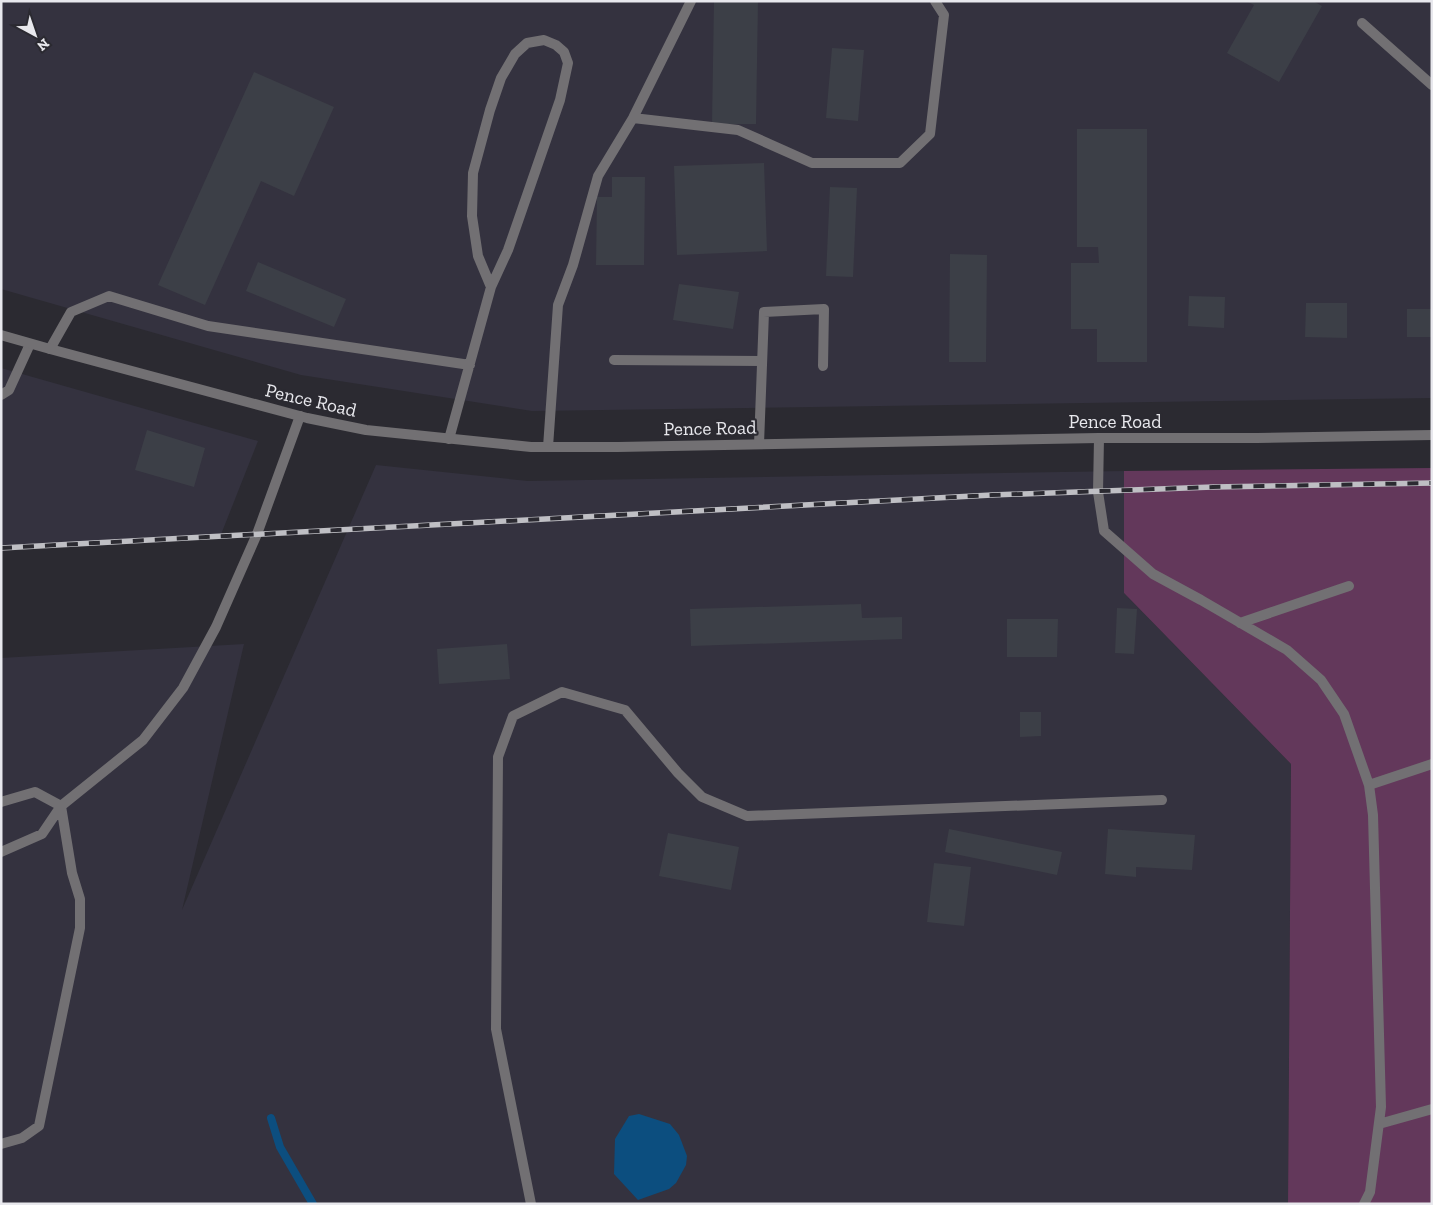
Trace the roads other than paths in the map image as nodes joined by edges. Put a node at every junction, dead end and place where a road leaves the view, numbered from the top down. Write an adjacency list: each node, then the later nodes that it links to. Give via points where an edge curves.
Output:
1 (691, 1): 5 (street)
2 (936, 1): 5 (street, via 944,15 930,134 900,163 812,163 738,130)
3 (1362, 23): 4 (street)
4 (1432, 85)
5 (633, 118): 20 (street, via 598,176 558,304)
6 (491, 287): 6 (street, via 508,250 544,147 568,63 564,52 544,40 527,43 515,54 501,78 474,173 472,216 478,256); 12 (street)
7 (1, 335): 8 (street, Pence Road)
8 (30, 344): 9 (street, Pence Road); 14 (street, via 9,390)
9 (50, 349): 12 (street, via 71,312 109,296 208,326); 15 (street, Pence Road)
10 (614, 360): 11 (street)
11 (762, 361): 13 (street, via 764,312 824,310); 19 (street)
12 (470, 366): 18 (street)
13 (823, 366)
14 (1, 395)
15 (300, 416): 18 (street, Pence Road, via 366,430); 27 (street, via 257,534 216,627 183,688 143,740)
16 (1432, 436): 17 (street, Pence Road)
17 (1099, 438): 19 (street, Pence Road); 22 (street, via 1098,492 1104,531 1153,574)
18 (449, 439): 20 (street, Pence Road)
19 (759, 444): 20 (street, Pence Road)
20 (548, 447)
21 (1349, 586): 22 (street)
22 (1240, 623): 24 (street, via 1286,650 1321,680 1344,714)
23 (1432, 764): 24 (street)
24 (1369, 785): 30 (street, via 1374,844)
25 (1162, 800): 32 (street, via 747,816 702,797 624,710 562,692 513,716 498,757 496,1029)
26 (1, 802): 27 (street, via 35,792)
27 (61, 806): 28 (street, via 42,834); 31 (street, via 72,873 80,899 80,928 39,1126 22,1138)
28 (1, 852)
29 (1432, 1109): 30 (street)
30 (1379, 1124): 33 (street, via 1370,1192)
31 (1, 1144)
32 (531, 1204)
33 (1364, 1204)

